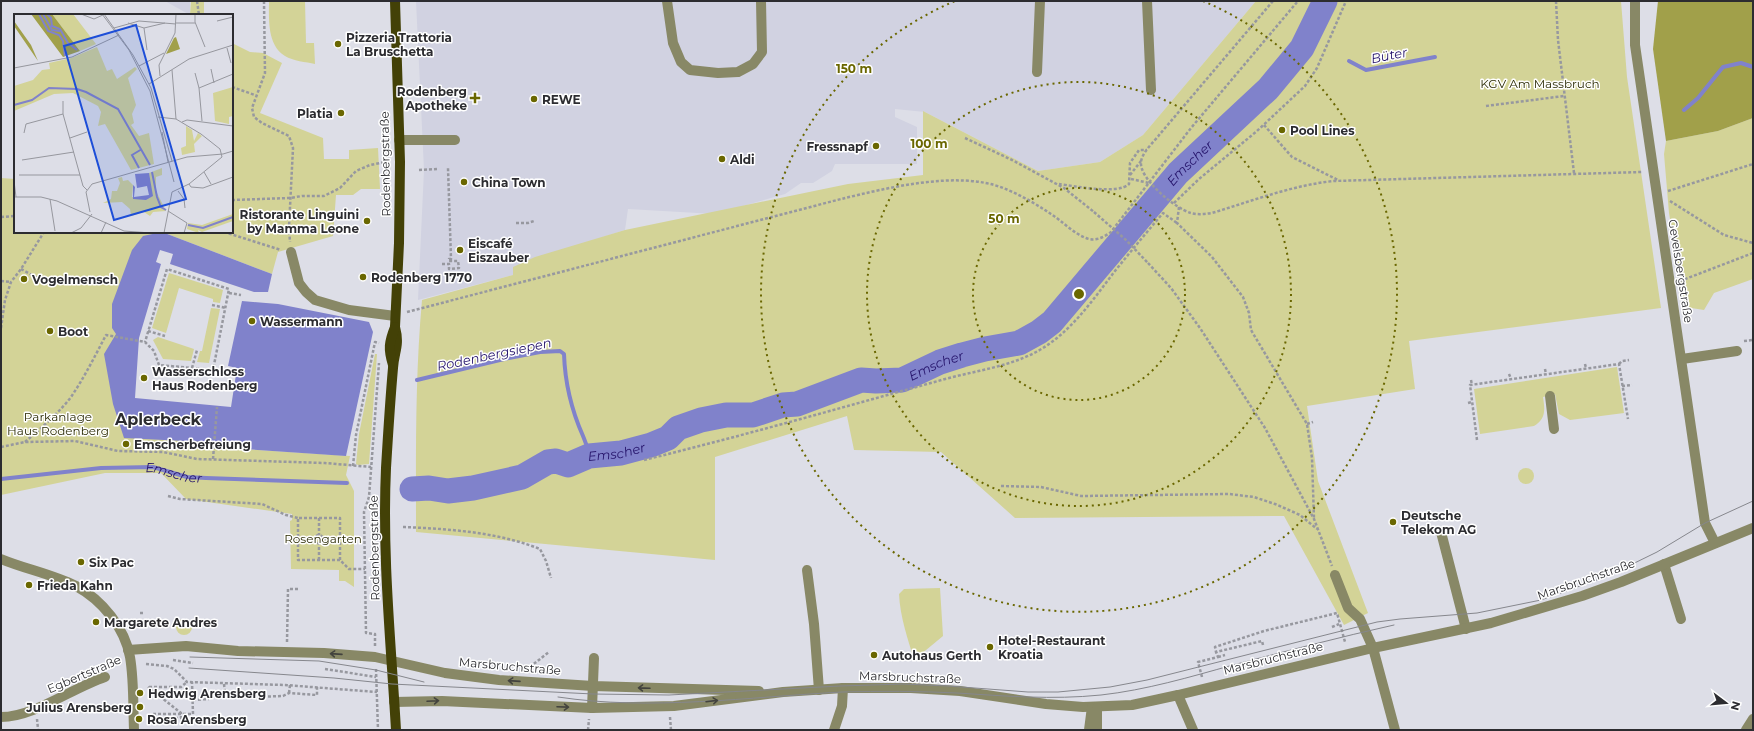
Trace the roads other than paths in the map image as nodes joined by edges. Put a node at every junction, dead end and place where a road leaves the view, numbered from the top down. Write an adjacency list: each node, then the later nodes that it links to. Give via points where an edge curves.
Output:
1 (395, 1): 9 (main road, Rodenbergstraße)
2 (667, 1): 3 (street, via 673,43 681,62 690,70 718,73 738,72 753,64 762,52)
3 (761, 1)
4 (1040, 1): 7 (street)
5 (1147, 1): 8 (street)
6 (1635, 1): 14 (street, Gevelsbergstraße, via 1634,45)
7 (1038, 72)
8 (1151, 90)
9 (399, 140): 10 (street); 12 (main road, Rodenbergstraße, via 399,243)
10 (454, 140)
11 (291, 252): 12 (street, via 300,283 315,300 349,310)
12 (395, 316): 29 (main road, Rodenbergstraße, via 398,339 393,366 385,506)
13 (1737, 351): 14 (street)
14 (1682, 359): 19 (street, Gevelsbergstraße, via 1705,523)
15 (1550, 396): 16 (street)
16 (1554, 429)
17 (1753, 528): 19 (street, Marsbruchstraße)
18 (1442, 532): 25 (street)
19 (1715, 543): 21 (street, Marsbruchstraße)
20 (1, 559): 27 (street, via 62,580 87,593 101,604 111,617)
21 (1664, 564): 24 (street); 25 (street, Marsbruchstraße, via 1582,596)
22 (807, 570): 33 (street)
23 (1335, 575): 26 (street, via 1348,608 1360,619)
24 (1681, 619)
25 (1466, 629): 26 (street, Marsbruchstraße)
26 (1373, 648): 35 (street, Marsbruchstraße); 47 (street)
27 (128, 650): 29 (street, Marsbruchstraße, one-way to 27, via 375,657 186,646); 41 (street)
28 (594, 658): 31 (street)
29 (391, 661): 31 (street, Marsbruchstraße, one-way to 29, via 473,677); 36 (main road, Rodenbergstraße)
30 (105, 677): 39 (street, Egbertstraße, via 28,713)
31 (593, 686): 34 (street, Marsbruchstraße, one-way to 31, via 721,688); 38 (street)
32 (843, 688): 33 (street, Marsbruchstraße); 37 (street, Marsbruchstraße, via 930,688 1046,704); 43 (street, via 842,706)
33 (819, 690): 34 (street, Marsbruchstraße)
34 (783, 692): 38 (street, Marsbruchstraße, one-way to 34, via 674,706)
35 (1178, 695): 37 (street, Marsbruchstraße, via 1132,705); 46 (street)
36 (394, 702): 38 (street, Marsbruchstraße, one-way to 38, via 442,701); 42 (main road, Rodenbergstraße)
37 (1095, 706): 44 (street); 45 (street)
38 (592, 708)
39 (1, 717)
40 (1753, 719): 48 (street)
41 (134, 730)
42 (396, 730)
43 (834, 730)
44 (1089, 730)
45 (1097, 730)
46 (1193, 730)
47 (1395, 730)
48 (1746, 730)

